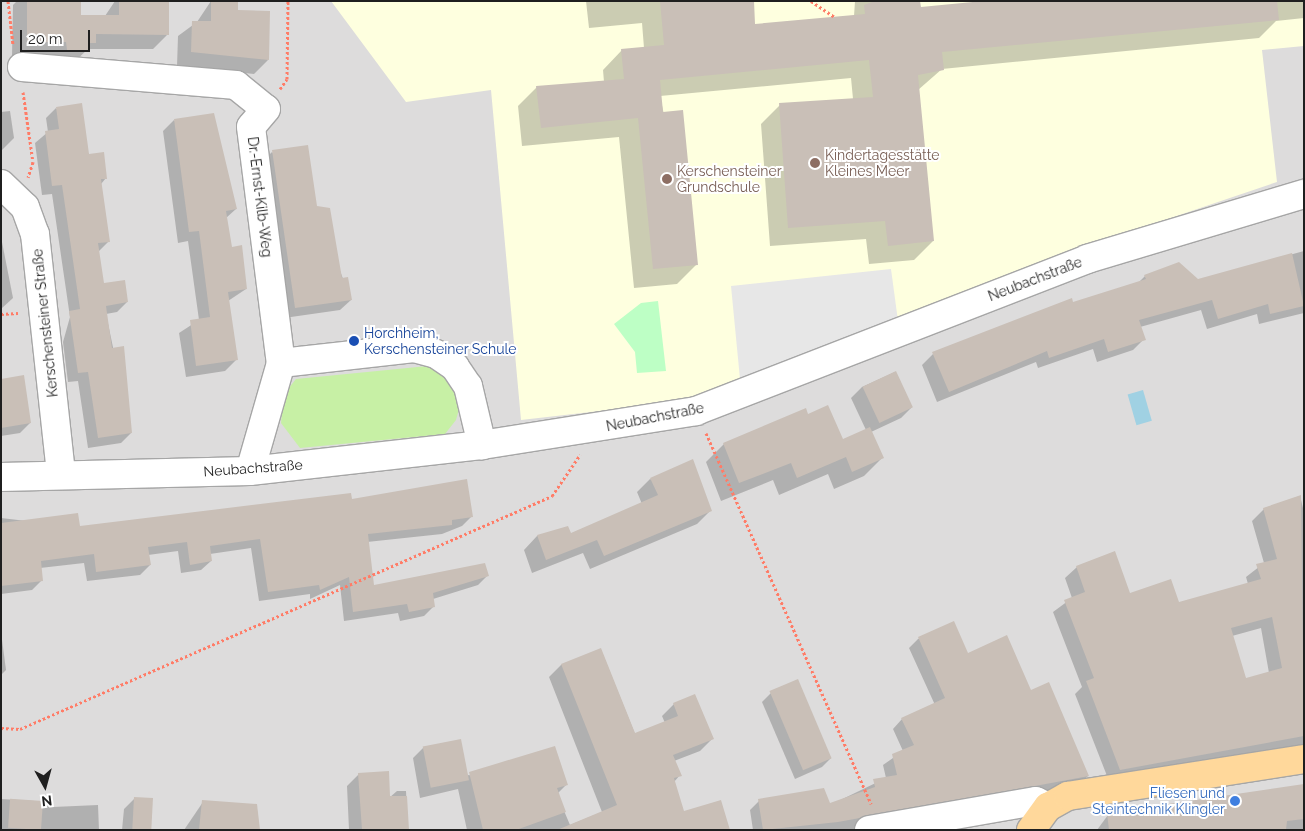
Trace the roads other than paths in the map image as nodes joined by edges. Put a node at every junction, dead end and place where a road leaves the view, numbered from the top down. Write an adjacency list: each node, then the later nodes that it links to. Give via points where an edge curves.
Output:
1 (22, 67): 4 (street, Dr.-Ernst-Kilb-Weg, via 236,85 266,109 251,127)
2 (9, 190): 7 (street, Kerschensteiner Straße, via 35,234)
3 (1304, 194): 5 (street, Neubachstraße, via 1087,259 696,411)
4 (281, 363): 5 (street, via 414,348 436,354 455,367 468,386); 6 (street, Dr.-Ernst-Kilb-Weg)
5 (482, 445): 6 (street, Neubachstraße)
6 (250, 471): 7 (street, Neubachstraße)
7 (61, 473): 8 (street, Neubachstraße)
8 (1, 477)
9 (1304, 758): 10 (main road, via 1068,796)
10 (1036, 824): 11 (street, via 1036,801)
11 (875, 829)

